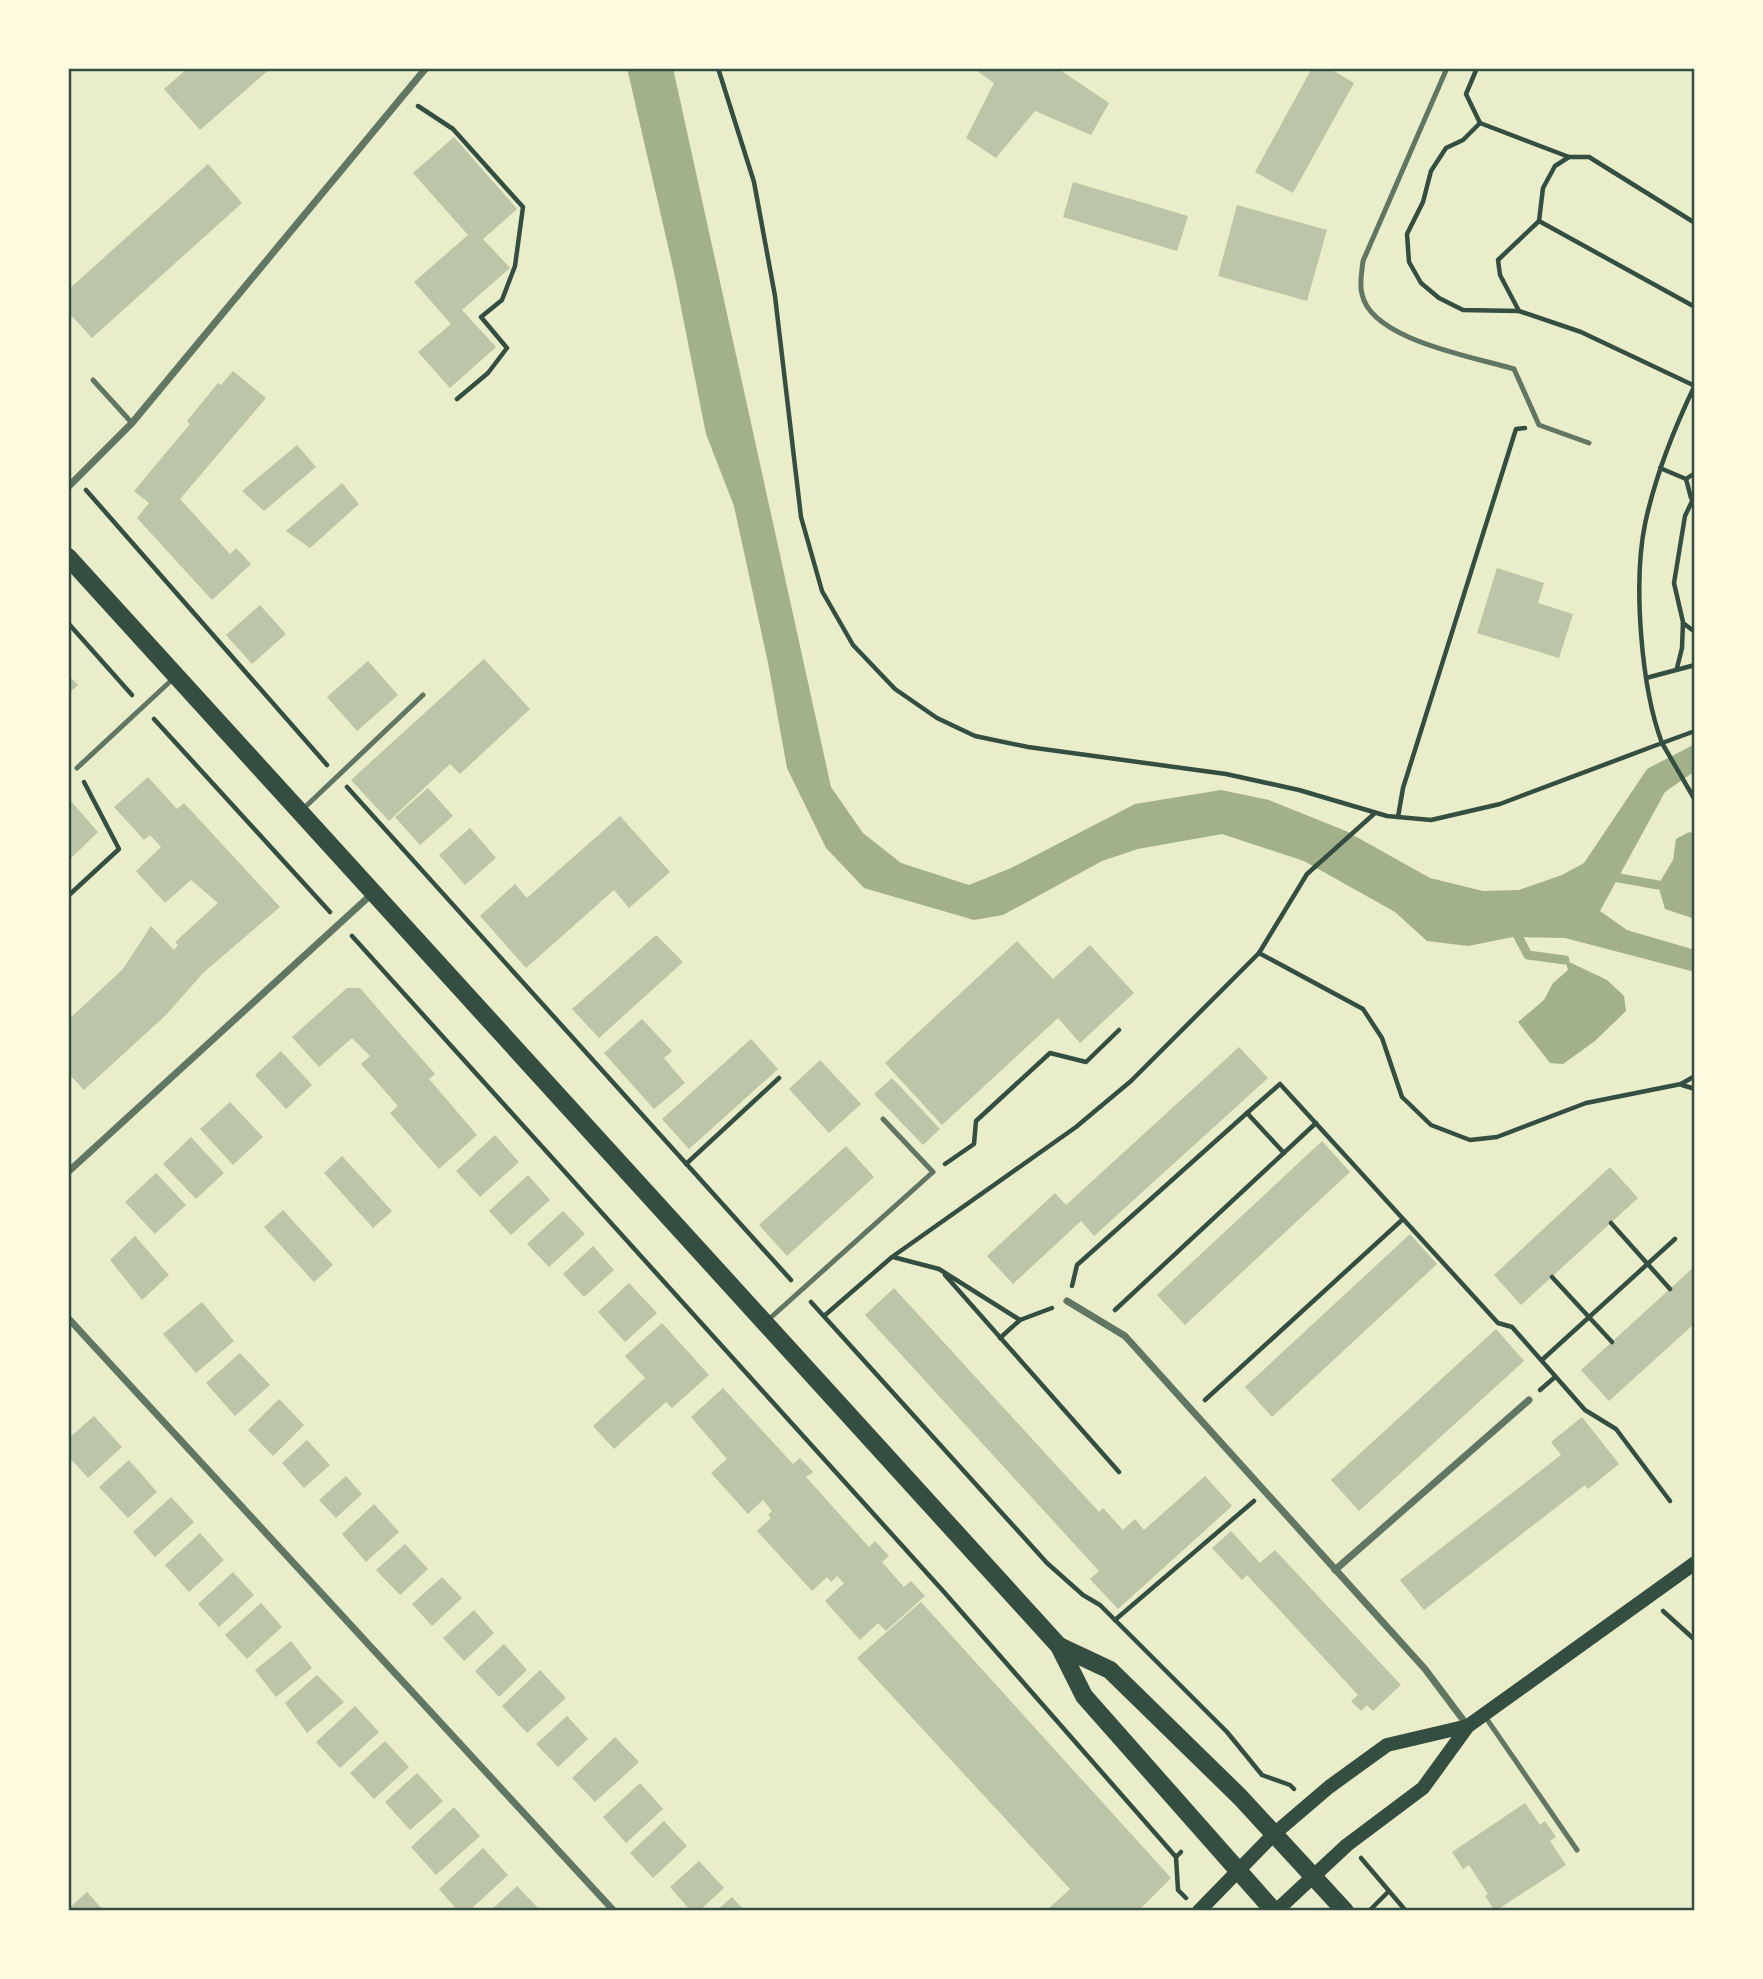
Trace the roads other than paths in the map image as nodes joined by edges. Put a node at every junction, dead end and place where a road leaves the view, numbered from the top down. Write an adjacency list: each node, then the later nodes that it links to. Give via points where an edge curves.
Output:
1 (426, 68): 4 (street)
2 (1447, 68): 5 (lane, via 1363,261 1362,295 1377,319 1403,335 1514,369 1539,425)
3 (93, 380): 4 (lane)
4 (132, 423): 6 (street)
5 (1589, 443)
6 (68, 487)
7 (68, 556): 8 (main road)
8 (178, 675): 10 (lane); 11 (main road)
9 (424, 695): 11 (lane)
10 (77, 768)
11 (301, 811): 12 (main road)
12 (374, 891): 14 (street); 17 (main road)
13 (883, 1119): 17 (lane, via 933,1172)
14 (68, 1172)
15 (1067, 1301): 20 (street, via 1125,1336)
16 (68, 1318): 28 (street)
17 (765, 1322): 21 (main road)
18 (1529, 1400): 20 (street)
19 (1695, 1563): 22 (main road)
20 (1335, 1570): 23 (street, via 1425,1669)
21 (1059, 1646): 24 (main road, via 1110,1670); 26 (main road, via 1084,1696)
22 (1484, 1715): 23 (main road); 25 (lane)
23 (1468, 1726): 24 (main road, via 1387,1745); 27 (main road, via 1423,1788)
24 (1274, 1834): 26 (main road); 27 (main road)
25 (1577, 1850)
26 (1238, 1871): 29 (main road); 30 (main road)
27 (1314, 1876): 30 (main road); 31 (main road)
28 (614, 1911)
29 (1199, 1911)
30 (1275, 1911)
31 (1345, 1911)

